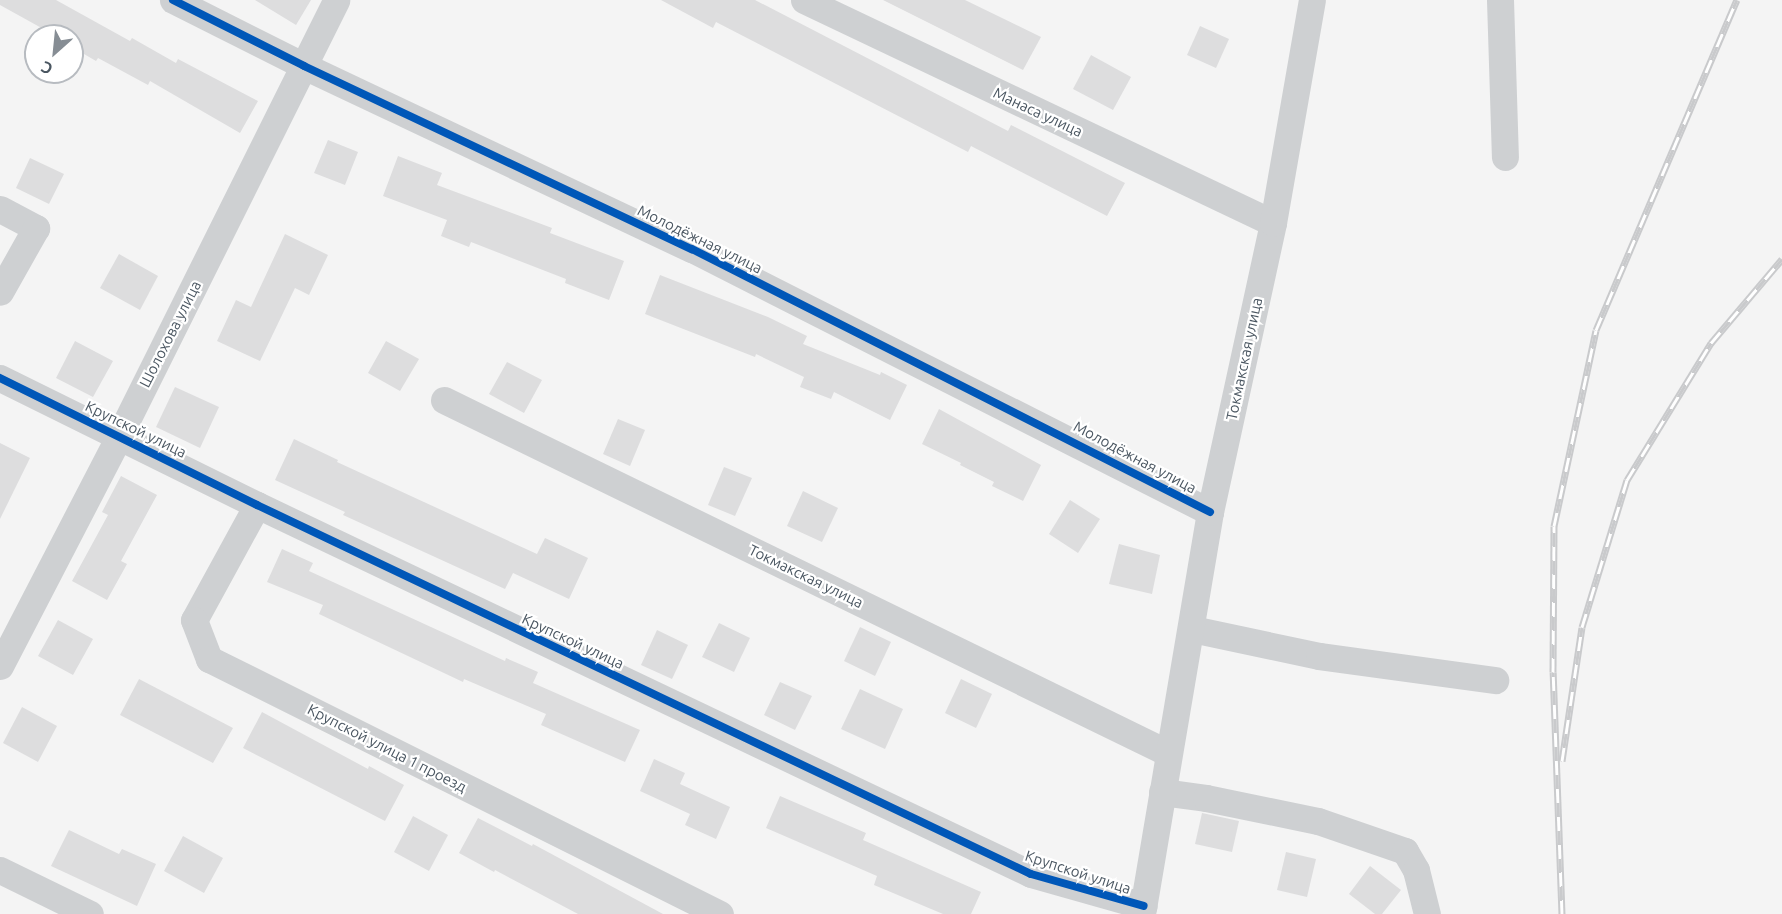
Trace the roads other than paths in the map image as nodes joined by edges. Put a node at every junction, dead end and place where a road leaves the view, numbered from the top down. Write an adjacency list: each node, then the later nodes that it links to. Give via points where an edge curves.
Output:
1 (173, 0): 6 (street, Молодёжная улица)
2 (336, 0): 6 (street, Шолохова улица)
3 (804, 0): 9 (street, Манаса улица)
4 (1312, 0): 9 (street, Токмакская улица)
5 (1500, 0): 7 (street)
6 (304, 66): 13 (street, Шолохова улица); 15 (street, Молодёжная улица, via 692,249)
7 (1504, 157)
8 (0, 209): 10 (street, via 36,228)
9 (1273, 222): 15 (street, Токмакская улица)
10 (0, 292)
11 (0, 378): 13 (street, Крупской улица)
12 (444, 400): 19 (street, Токмакская улица)
13 (119, 436): 14 (street, Крупской улица); 17 (street, Шолохова улица)
14 (257, 505): 22 (street, Крупской улица, via 1031,874); 24 (street, Крупской улица 1 проезд, via 194,620 209,659)
15 (1210, 512): 16 (street, Токмакская улица)
16 (1192, 629): 18 (street, via 1319,657); 19 (street, Токмакская улица)
17 (0, 666)
18 (1495, 680)
19 (1168, 753): 20 (street, Токмакская улица)
20 (1162, 792): 22 (street, Токмакская улица); 25 (street, via 1318,821 1405,851 1416,870)
21 (0, 870): 23 (street)
22 (1143, 910)
23 (90, 914)
24 (720, 914)
25 (1426, 914)

